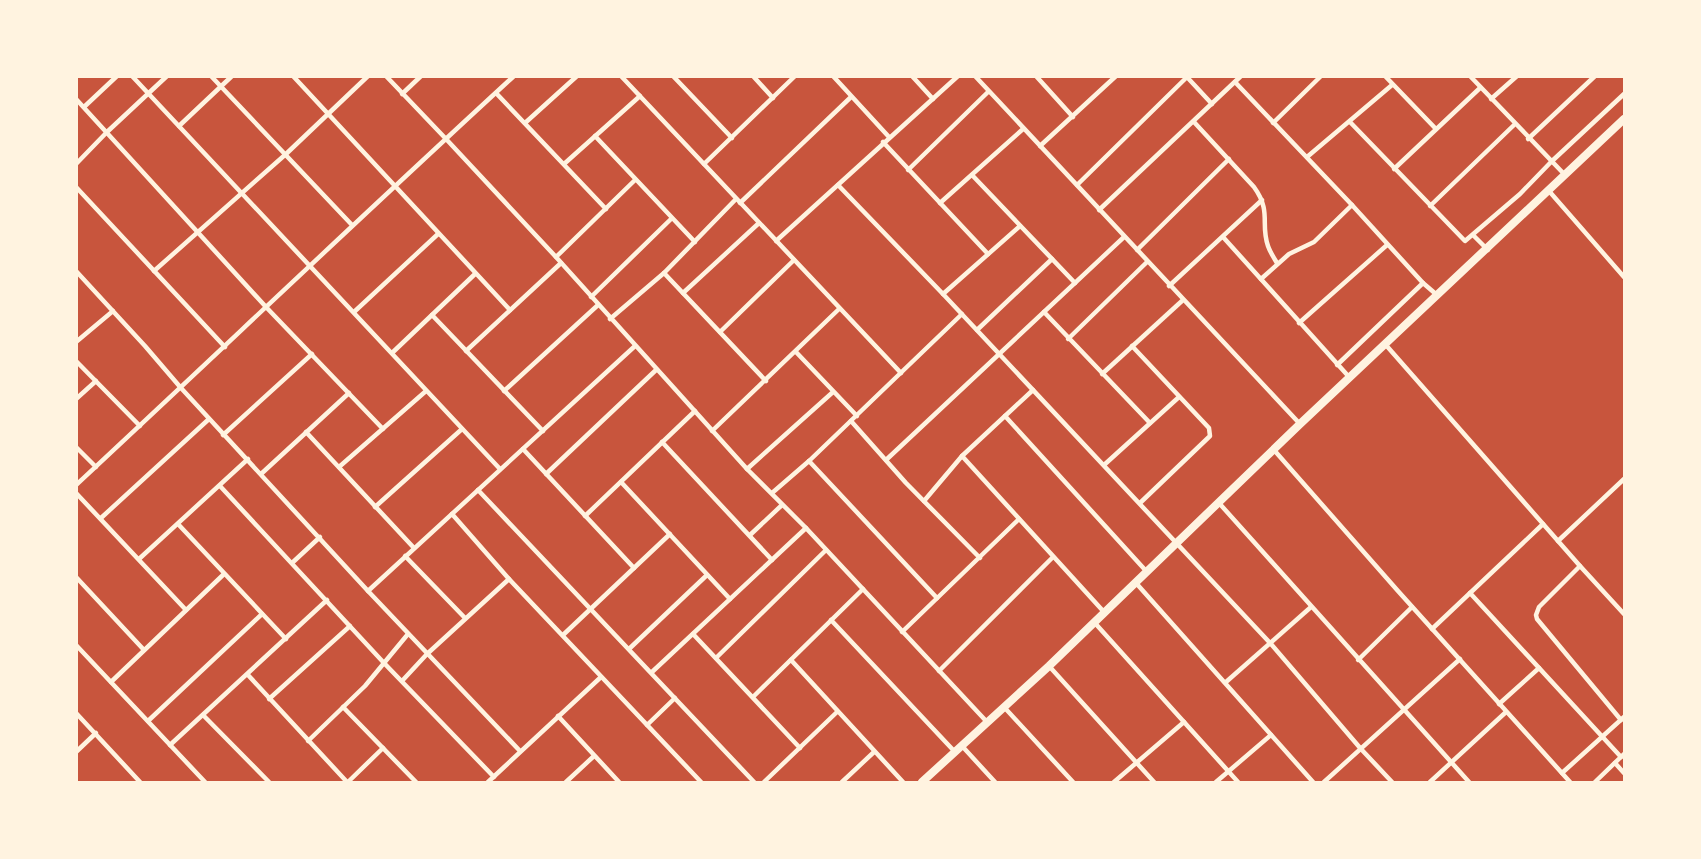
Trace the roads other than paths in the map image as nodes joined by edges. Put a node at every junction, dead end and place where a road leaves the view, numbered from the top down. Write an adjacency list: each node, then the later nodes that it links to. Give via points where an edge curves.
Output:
1 (117, 76): 45 (street)
2 (132, 76): 34 (street)
3 (167, 76): 34 (street)
4 (211, 76): 31 (street)
5 (232, 76): 31 (street)
6 (294, 76): 46 (street)
7 (368, 76): 46 (street)
8 (386, 76): 36 (street)
9 (421, 76): 36 (street)
10 (514, 76): 35 (street)
11 (577, 76): 51 (street)
12 (621, 76): 38 (street)
13 (673, 76): 60 (street)
14 (753, 76): 39 (street)
15 (795, 76): 39 (street)
16 (833, 76): 40 (street)
17 (912, 76): 42 (street)
18 (958, 76): 42 (street)
19 (975, 76): 33 (street)
20 (1036, 76): 47 (street)
21 (1241, 76): 29 (street)
22 (1321, 76): 52 (street)
23 (1385, 76): 30 (street)
24 (1470, 76): 32 (street)
25 (1517, 76): 43 (street)
26 (1594, 76): 61 (street)
27 (1116, 77): 47 (street)
28 (1186, 77): 44 (street); 79 (street)
29 (1235, 82): 44 (street); 52 (street)
30 (1392, 85): 50 (street); 56 (street)
31 (222, 87): 54 (street); 65 (street)
32 (1480, 88): 43 (street); 56 (street)
33 (988, 92): 55 (street); 73 (street)
34 (147, 93): 54 (street); 57 (street)
35 (496, 93): 51 (street); 62 (street)
36 (402, 94): 62 (street)
37 (1624, 94): 68 (street)
38 (640, 96): 58 (street); 71 (street)
39 (773, 98): 60 (street)
40 (851, 98): 59 (street); 84 (street)
41 (76, 99): 45 (street)
42 (933, 99): 59 (street)
43 (1491, 99): 53 (street)
44 (1212, 104): 49 (street)
45 (84, 107): 57 (street)
46 (328, 114): 65 (street); 77 (street)
47 (1073, 117): 64 (street)
48 (1624, 119): 75 (highway)
49 (1194, 122): 67 (street); 89 (street)
50 (1350, 122): 66 (street); 72 (street)
51 (525, 123): 70 (street)
52 (1274, 123): 66 (street)
53 (1514, 125): 61 (street); 87 (street)
54 (179, 126): 82 (street)
55 (1023, 129): 64 (street); 74 (street)
56 (1436, 129): 72 (street)
57 (106, 132): 69 (street); 94 (street)
58 (595, 136): 70 (street); 76 (street)
59 (889, 137): 63 (street)
60 (732, 138): 71 (street)
61 (1528, 139): 68 (street)
62 (447, 140): 77 (street); 105 (street)
63 (883, 142): 73 (street); 78 (street)
64 (1040, 146): 79 (street)
65 (286, 154): 82 (street); 92 (street)
66 (1307, 157): 86 (street)
67 (1229, 159): 83 (street); 102 (street)
68 (1551, 162): 75 (street); 96 (street)
69 (76, 164)
70 (564, 164): 88 (street)
71 (704, 164): 84 (street)
72 (1394, 169): 87 (street)
73 (908, 170): 85 (street)
74 (972, 175): 85 (street); 93 (street)
75 (1565, 175): 81 (highway)
76 (635, 180): 88 (street); 90 (street)
77 (396, 185): 92 (street); 95 (street)
78 (838, 185): 99 (street); 122 (street)
79 (1077, 185): 89 (street)
80 (76, 187): 113 (street)
81 (1549, 191): 103 (highway); 116 (street)
82 (242, 193): 94 (street); 111 (street)
83 (1262, 200): 98 (street); 110 (street, via 1268,246)
84 (738, 201): 91 (street); 100 (street)
85 (940, 203): 104 (street)
86 (1352, 206): 101 (street); 110 (street, via 1314,242)
87 (1430, 206): 96 (street, via 1463,241)
88 (606, 209): 105 (street)
89 (1099, 210): 97 (street)
90 (671, 219): 100 (street); 124 (street)
91 (759, 223): 99 (street); 121 (street)
92 (352, 225): 111 (street)
93 (1020, 226): 104 (street); 106 (street)
94 (199, 233): 113 (street); 127 (street)
95 (438, 234): 115 (street); 131 (street)
96 (1473, 235): 103 (street)
97 (1124, 237): 102 (street); 118 (street)
98 (1223, 237): 117 (street); 120 (street)
99 (776, 241): 107 (street)
100 (695, 242): 114 (street)
101 (1387, 245): 119 (street); 136 (street)
102 (1137, 250): 108 (street)
103 (1488, 250): 123 (highway)
104 (988, 254): 122 (street)
105 (556, 257): 109 (street)
106 (1052, 259): 118 (street); 137 (street)
107 (794, 260): 128 (street); 138 (street)
108 (1148, 262): 120 (street); 139 (street)
109 (561, 263): 124 (street); 129 (street)
110 (1277, 263): 117 (street)
111 (309, 266): 127 (street); 131 (street)
112 (76, 271): 130 (street)
113 (154, 271): 144 (street)
114 (664, 273): 121 (street); 135 (street)
115 (475, 274): 129 (street); 134 (street)
116 (1624, 277)
117 (1261, 279): 136 (street)
118 (1075, 283): 132 (street)
119 (1423, 284): 123 (street); 151 (street)
120 (1169, 286): 125 (street)
121 (683, 293): 138 (street)
122 (943, 294): 133 (street)
123 (1437, 295): 141 (highway)
124 (591, 297): 126 (street)
125 (1183, 300): 143 (street); 172 (street)
126 (598, 305): 135 (street); 161 (street)
127 (266, 307): 144 (street); 148 (street)
128 (839, 309): 146 (street); 153 (street)
129 (510, 310): 145 (street)
130 (113, 311): 140 (street); 158 (street)
131 (354, 312): 147 (street)
132 (1044, 312): 139 (street); 149 (street)
133 (962, 314): 137 (street); 153 (street)
134 (432, 315): 145 (street); 147 (street)
135 (610, 320): 142 (street)
136 (1299, 323): 151 (street)
137 (977, 330): 149 (street)
138 (720, 332): 157 (street)
139 (1068, 339): 154 (street)
140 (76, 342)
141 (1385, 344): 155 (highway); 212 (street)
142 (635, 346): 152 (street); 176 (street)
143 (1132, 346): 154 (street); 164 (street)
144 (225, 347): 158 (street)
145 (466, 351): 161 (street)
146 (796, 352): 157 (street); 162 (street)
147 (392, 353): 160 (street)
148 (312, 354): 163 (street); 179 (street)
149 (998, 354): 159 (street); 186 (street)
150 (76, 361): 156 (street)
151 (1337, 365): 155 (street)
152 (657, 370): 166 (street); 194 (street)
153 (901, 373): 167 (street)
154 (1102, 374): 171 (street)
155 (1350, 378): 172 (highway)
156 (96, 381): 165 (street); 173 (street)
157 (766, 381): 177 (street)
158 (181, 388): 169 (street); 173 (street)
159 (1033, 390): 168 (street); 188 (street)
160 (426, 391): 174 (street); 175 (street)
161 (504, 391): 176 (street)
162 (833, 392): 167 (street); 192 (street)
163 (349, 393): 174 (street); 178 (street)
164 (1179, 397): 171 (street); 203 (street, via 1209,428 1210,436)
165 (76, 399)
166 (695, 411): 177 (street); 180 (street)
167 (857, 416): 170 (street)
168 (1005, 416): 184 (street); 229 (street)
169 (209, 419): 179 (street); 209 (street)
170 (851, 421): 186 (street); 187 (street)
171 (1150, 423): 188 (street)
172 (1300, 424): 183 (highway)
173 (140, 426): 189 (street)
174 (383, 429): 190 (street)
175 (462, 429): 191 (street); 206 (street)
176 (543, 431): 182 (street)
177 (712, 431): 192 (street)
178 (306, 432): 190 (street); 193 (street)
179 (224, 435): 185 (street)
180 (663, 442): 196 (street); 215 (street)
181 (76, 447): 189 (street)
182 (523, 449): 191 (street); 194 (street)
183 (1274, 450): 204 (highway); 242 (street)
184 (962, 456): 202 (street); 210 (street)
185 (248, 459): 193 (street); 198 (street)
186 (886, 460): 202 (street)
187 (809, 461): 201 (street); 238 (street)
188 (1104, 465): 203 (street)
189 (96, 467): 197 (street)
190 (339, 467): 206 (street)
191 (500, 469): 199 (street)
192 (747, 469): 201 (street)
193 (261, 474): 216 (street)
194 (546, 474): 208 (street)
195 (1624, 479): 217 (street)
196 (621, 482): 208 (street); 214 (street)
197 (76, 485)
198 (220, 486): 211 (street); 226 (street)
199 (478, 490): 207 (street); 243 (street)
200 (76, 493): 209 (street)
201 (772, 494): 205 (street)
202 (924, 501): 223 (street)
203 (1140, 503): 218 (street)
204 (1219, 503): 218 (highway); 241 (street)
205 (782, 505): 213 (street); 215 (street)
206 (375, 507): 219 (street)
207 (452, 514): 219 (street); 233 (street)
208 (585, 516): 228 (street)
209 (101, 518): 224 (street)
210 (1019, 519): 222 (street); 223 (street)
211 (178, 524): 224 (street); 230 (street)
212 (1544, 524): 217 (street); 237 (street)
213 (806, 528): 220 (street); 225 (street)
214 (670, 534): 228 (street); 231 (street)
215 (750, 535): 225 (street)
216 (320, 537): 226 (street); 236 (street)
217 (1558, 541): 227 (street)
218 (1177, 544): 229 (highway); 258 (street)
219 (414, 548): 221 (street)
220 (826, 550): 235 (street); 263 (street)
221 (405, 556): 236 (street); 248 (street)
222 (1053, 557): 245 (street); 270 (street)
223 (980, 558): 238 (street)
224 (139, 559): 244 (street)
225 (772, 560): 239 (street)
226 (292, 563): 240 (street)
227 (1580, 566): 247 (street); 289 (street, via 1539,607 1537,619)
228 (633, 568): 243 (street)
229 (1147, 572): 234 (highway)
230 (224, 574): 244 (street); 246 (street)
231 (707, 575): 239 (street); 260 (street)
232 (76, 577): 261 (street)
233 (509, 579): 248 (street); 256 (street)
234 (1136, 583): 245 (highway); 276 (street)
235 (863, 589): 249 (street); 253 (street)
236 (369, 591): 254 (street)
237 (1470, 593): 252 (street); 269 (street)
238 (937, 598): 253 (street)
239 (730, 599): 255 (street)
240 (327, 600): 251 (street); 257 (street)
241 (1311, 607): 258 (street); 266 (street)
242 (1412, 607): 252 (street); 266 (street)
243 (591, 609): 256 (street); 260 (street)
244 (186, 610): 261 (street)
245 (1104, 612): 250 (highway)
246 (262, 614): 257 (street); 290 (street)
247 (1624, 614)
248 (465, 618): 262 (street)
249 (831, 620): 265 (street); 306 (street)
250 (1094, 622): 268 (highway); 292 (street)
251 (350, 626): 267 (street); 279 (street)
252 (1432, 629): 264 (street)
253 (902, 632): 270 (street)
254 (408, 634): 262 (street); 267 (street)
255 (693, 634): 263 (street); 271 (street)
256 (563, 635): 273 (street)
257 (286, 639): 272 (street)
258 (1271, 644): 276 (street); 302 (street)
259 (76, 645): 274 (street)
260 (629, 649): 271 (street)
261 (144, 650): 274 (street)
262 (427, 654): 275 (street); 304 (street)
263 (716, 658): 277 (street)
264 (1460, 659): 280 (street); 283 (street)
265 (791, 660): 277 (street); 284 (street)
266 (1358, 660): 283 (street)
267 (384, 663): 275 (street); 281 (street)
268 (1049, 666): 282 (highway); 309 (street)
269 (1539, 668): 280 (street); 296 (street)
270 (939, 671): 291 (street)
271 (652, 672): 278 (street)
272 (248, 675): 279 (street); 287 (street)
273 (601, 676): 288 (street); 293 (street)
274 (111, 681): 290 (street)
275 (402, 681): 315 (street)
276 (1226, 682): 295 (street)
277 (753, 697): 301 (street)
278 (675, 698): 293 (street); 325 (street)
279 (269, 699): 297 (street)
280 (1499, 704): 285 (street)
281 (343, 707): 297 (street); 300 (street)
282 (1004, 707): 291 (highway); 331 (street)
283 (1404, 711): 302 (street); 310 (street)
284 (837, 712): 301 (street); 305 (street)
285 (1506, 712): 310 (street); 313 (street)
286 (76, 713): 294 (street)
287 (204, 715): 298 (street); 318 (street)
288 (558, 716): 304 (street); 308 (street)
289 (1623, 719): 296 (street)
290 (148, 721): 298 (street)
291 (987, 722): 299 (highway)
292 (1184, 722): 309 (street); 312 (street)
293 (647, 725): 324 (street)
294 (96, 733): 303 (street); 317 (street)
295 (1271, 735): 312 (street); 336 (street)
296 (1602, 738): 307 (street); 313 (street)
297 (308, 741): 319 (street)
298 (170, 745): 316 (street)
299 (962, 746): 306 (highway); 330 (street)
300 (383, 748): 319 (street); 320 (street)
301 (800, 748): 326 (street)
302 (1361, 749): 337 (street); 338 (street)
303 (76, 752)
304 (520, 752): 315 (street)
305 (874, 752): 327 (street); 328 (street)
306 (955, 752): 329 (highway)
307 (1623, 755): 311 (street)
308 (594, 756): 322 (street); 323 (street)
309 (1137, 763): 332 (street); 333 (street)
310 (1451, 763): 339 (street); 340 (street)
311 (1616, 763): 314 (street); 342 (street)
312 (1229, 772): 334 (street); 335 (street)
313 (1562, 773): 341 (street)
314 (1624, 773)
315 (494, 777): 321 (street)
316 (203, 782)
317 (140, 783)
318 (269, 783)
319 (347, 783)
320 (416, 783)
321 (488, 783)
322 (567, 783)
323 (619, 783)
324 (701, 783)
325 (754, 783)
326 (764, 783)
327 (842, 783)
328 (903, 783)
329 (922, 783)
330 (994, 783)
331 (1073, 783)
332 (1114, 783)
333 (1154, 783)
334 (1216, 783)
335 (1238, 783)
336 (1313, 783)
337 (1324, 783)
338 (1392, 783)
339 (1430, 783)
340 (1469, 783)
341 (1570, 783)
342 (1595, 783)

